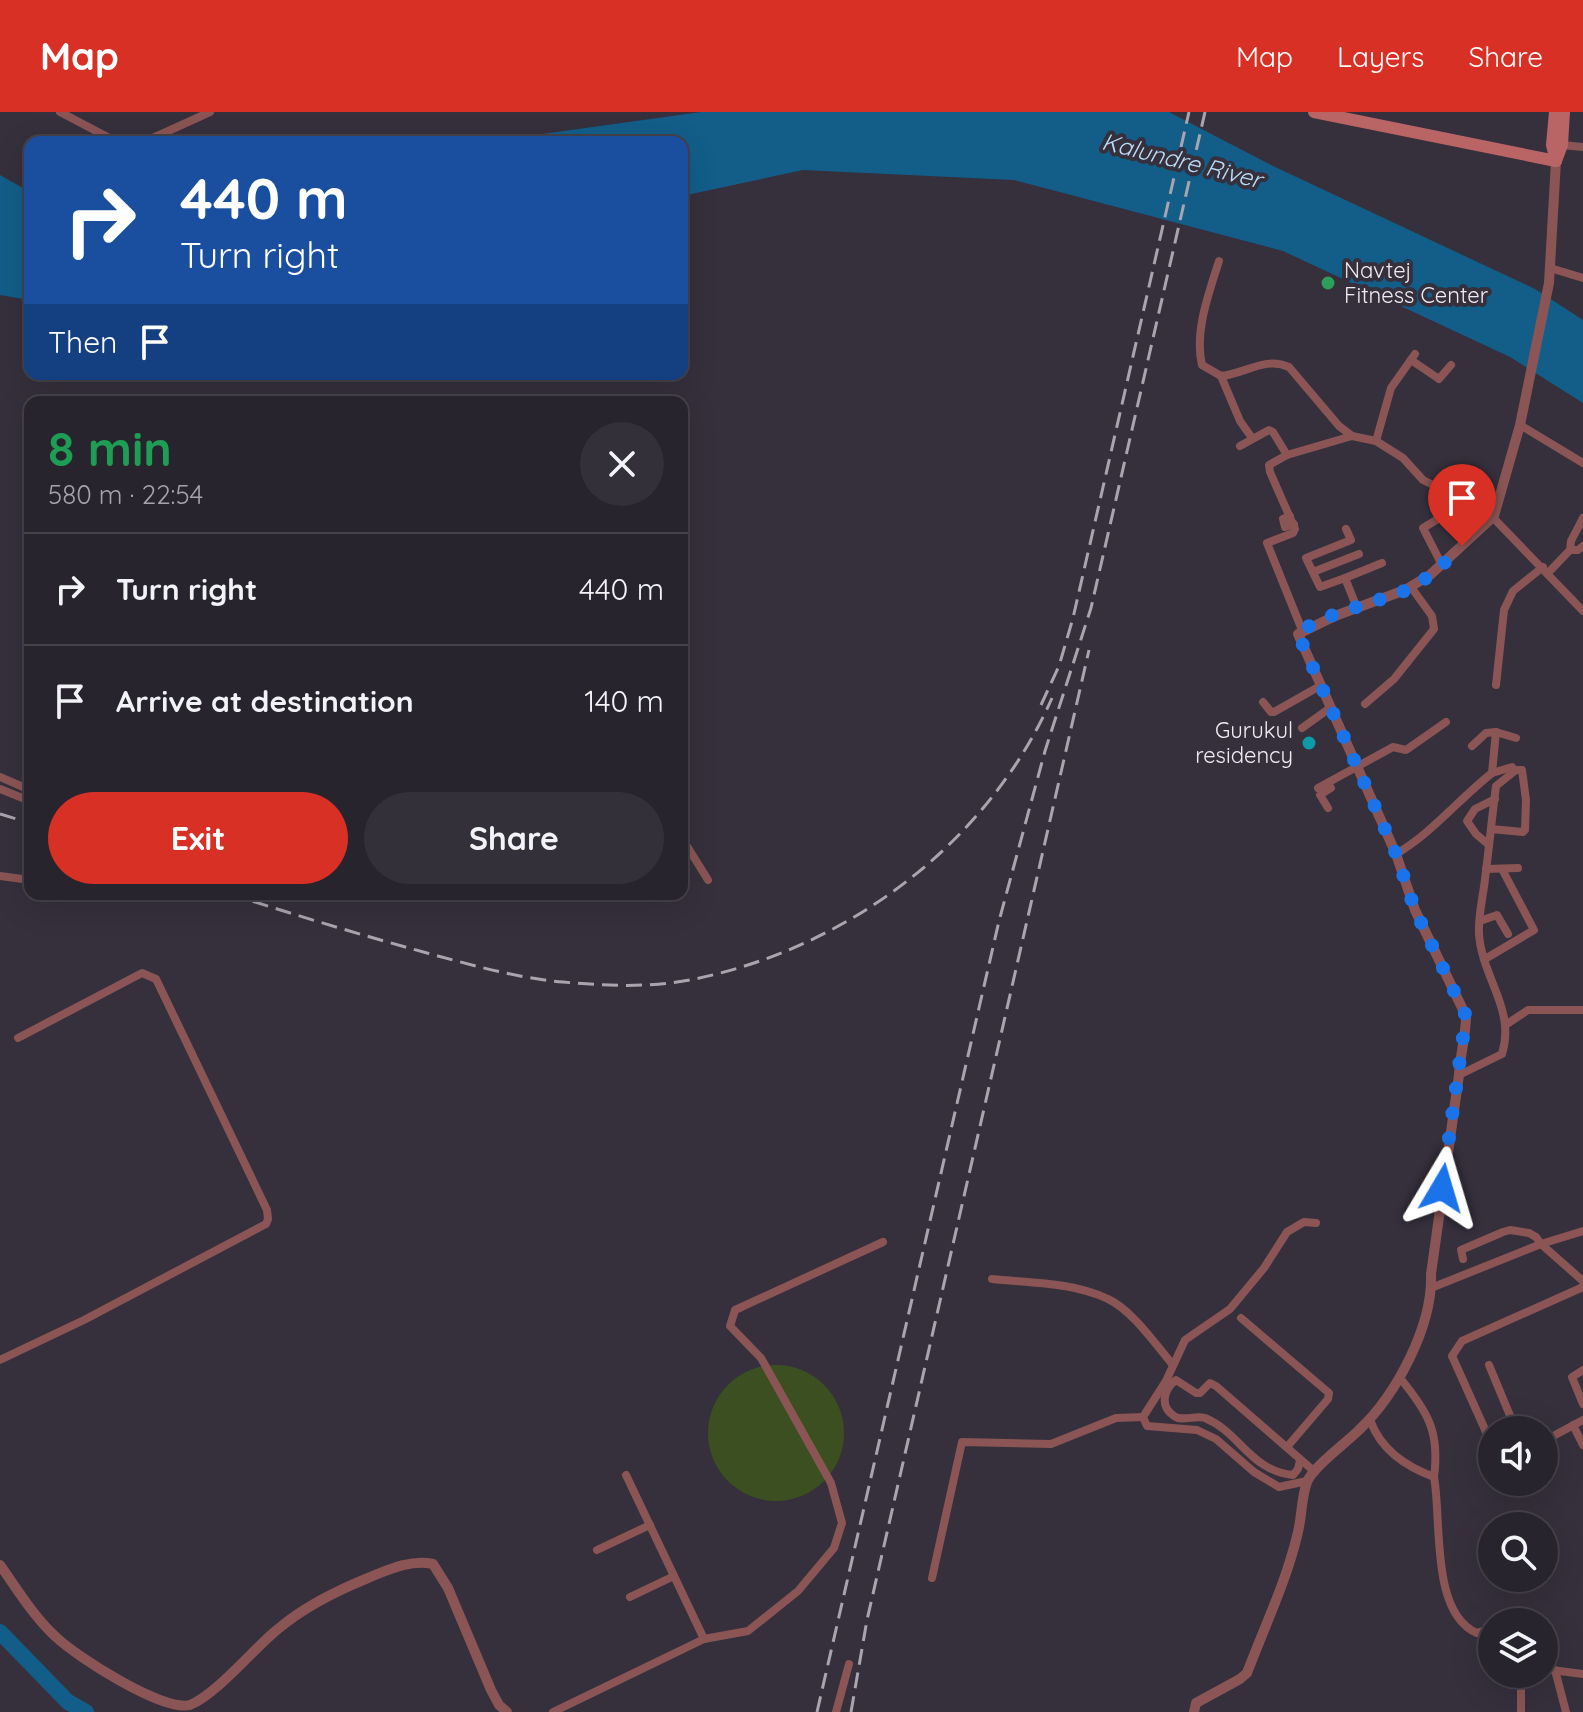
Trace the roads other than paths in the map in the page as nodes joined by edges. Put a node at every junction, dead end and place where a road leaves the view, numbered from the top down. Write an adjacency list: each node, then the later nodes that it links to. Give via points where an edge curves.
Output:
1 (60, 112): 6 (street)
2 (210, 112): 7 (street)
3 (1314, 112): 10 (main road)
4 (1555, 112): 10 (main road)
5 (1564, 112): 8 (main road)
6 (106, 136)
7 (157, 136)
8 (1562, 145): 9 (street); 10 (main road)
9 (1583, 147)
10 (1556, 161): 12 (street)
11 (1219, 261): 15 (street, via 1198,348 1202,365)
12 (1550, 268): 13 (street); 16 (street)
13 (1583, 278)
14 (1451, 365): 19 (street, via 1439,379 1413,357 1391,388)
15 (1221, 376): 17 (street, via 1281,363); 18 (street)
16 (1520, 425): 22 (street); 24 (street)
17 (1352, 436): 19 (street); 21 (street)
18 (1252, 438): 20 (street); 21 (street, via 1269,430)
19 (1376, 441): 23 (street, via 1403,458 1423,480)
20 (1240, 446)
21 (1287, 455): 40 (street, via 1269,465 1295,529 1265,538)
22 (1583, 463)
23 (1471, 499): 24 (street); 32 (street, via 1423,528)
24 (1494, 516): 32 (street); 34 (street)
25 (1583, 518): 29 (street)
26 (1346, 529): 27 (street)
27 (1351, 540): 30 (street); 35 (street, via 1307,556)
28 (1583, 546): 29 (street)
29 (1570, 550): 34 (street)
30 (1359, 554): 33 (street); 35 (street)
31 (1382, 563): 33 (street)
32 (1442, 565): 37 (street)
33 (1367, 569): 36 (street)
34 (1546, 570): 39 (street); 41 (street, via 1508,598)
35 (1313, 572): 36 (street, via 1320,587)
36 (1345, 578): 38 (street)
37 (1411, 587): 38 (street); 44 (street, via 1432,616 1434,629 1394,679)
38 (1357, 608): 40 (street)
39 (1583, 611)
40 (1302, 630): 42 (street, via 1298,634)
41 (1496, 685)
42 (1320, 686): 43 (street, via 1274,712); 45 (street)
43 (1263, 702)
44 (1365, 704)
45 (1330, 708): 47 (street); 51 (street)
46 (1446, 722): 51 (street, via 1406,750 1393,747)
47 (1302, 728)
48 (1496, 732): 49 (street); 50 (street, via 1486,733); 53 (street)
49 (1516, 738)
50 (1472, 746)
51 (1356, 767): 59 (street, via 1323,788 1320,795); 63 (street)
52 (1512, 767): 53 (street)
53 (1492, 773): 63 (street)
54 (0, 777): 55 (street)
55 (24, 787)
56 (0, 789): 57 (street)
57 (24, 799)
58 (1495, 799): 60 (street); 60 (street, via 1499,782 1522,770 1525,830); 61 (street, via 1475,809 1467,821)
59 (1328, 808)
60 (1491, 829): 61 (street)
61 (1489, 845): 65 (street)
62 (688, 848): 69 (street)
63 (1396, 854): 76 (street, via 1415,910 1466,1016)
64 (1518, 868): 66 (street)
65 (1486, 869): 66 (street); 70 (street)
66 (1502, 869): 72 (street, via 1534,930)
67 (0, 876): 68 (street)
68 (24, 879)
69 (708, 880)
70 (1480, 921): 71 (street, via 1497,915); 72 (street)
71 (1508, 934)
72 (1485, 959): 74 (street)
73 (1583, 1010): 74 (street, via 1528,1010)
74 (1507, 1024): 76 (street, via 1502,1054)
75 (18, 1038): 86 (street, via 142,973 156,979 268,1219)
76 (1459, 1075): 84 (street)
77 (1316, 1223): 87 (street, via 1304,1222 1287,1232 1230,1309 1185,1340)
78 (1583, 1231): 80 (street)
79 (883, 1242): 112 (street, via 735,1310 730,1326 761,1358 779,1389 831,1483 842,1523 834,1548 771,1616 748,1631)
80 (1541, 1244): 81 (street, via 1529,1233 1510,1230 1461,1250); 83 (street); 84 (street)
81 (1463, 1259)
82 (992, 1279): 87 (street, via 1070,1287 1109,1299)
83 (1583, 1284): 92 (street, via 1462,1341 1453,1352)
84 (1431, 1288): 90 (street)
85 (1241, 1318): 100 (street, via 1329,1393)
86 (0, 1360)
87 (1173, 1365): 94 (street)
88 (1489, 1365): 93 (street)
89 (1583, 1370): 91 (street, via 1572,1377)
90 (1400, 1378): 95 (street); 104 (street, via 1436,1434)
91 (1583, 1404)
92 (1479, 1416)
93 (1510, 1416)
94 (1143, 1417): 103 (street, via 1147,1426 1197,1430 1216,1439 1279,1487); 109 (street, via 1116,1418 1051,1444 962,1442)
95 (1370, 1420): 103 (street); 104 (street, via 1387,1450)
96 (1583, 1420): 97 (street)
97 (1573, 1425): 98 (street); 99 (street)
98 (1558, 1433)
99 (1583, 1445)
100 (1287, 1447): 101 (street); 101 (street, via 1210,1383 1196,1393 1176,1380 1164,1395 1173,1416 1203,1418 1264,1467 1293,1475)
101 (1300, 1460): 103 (street)
102 (626, 1475): 105 (street)
103 (1311, 1476): 121 (street, via 1297,1536 1247,1673 1196,1703)
104 (1434, 1477): 111 (street, via 1440,1559 1454,1611 1469,1630)
105 (650, 1525): 106 (street); 108 (street)
106 (597, 1550)
107 (0, 1565): 118 (street, via 57,1638 146,1696 187,1706 311,1605 385,1571 420,1561 433,1564 491,1690)
108 (674, 1576): 110 (street); 112 (street)
109 (932, 1578)
110 (630, 1597)
111 (1478, 1633)
112 (704, 1639): 119 (street)
113 (849, 1664): 120 (street)
114 (1558, 1670): 115 (street)
115 (1583, 1674)
116 (1558, 1681): 123 (street)
117 (1521, 1688): 122 (street)
118 (507, 1712)
119 (553, 1712)
120 (836, 1712)
121 (1194, 1712)
122 (1521, 1712)
123 (1566, 1712)

